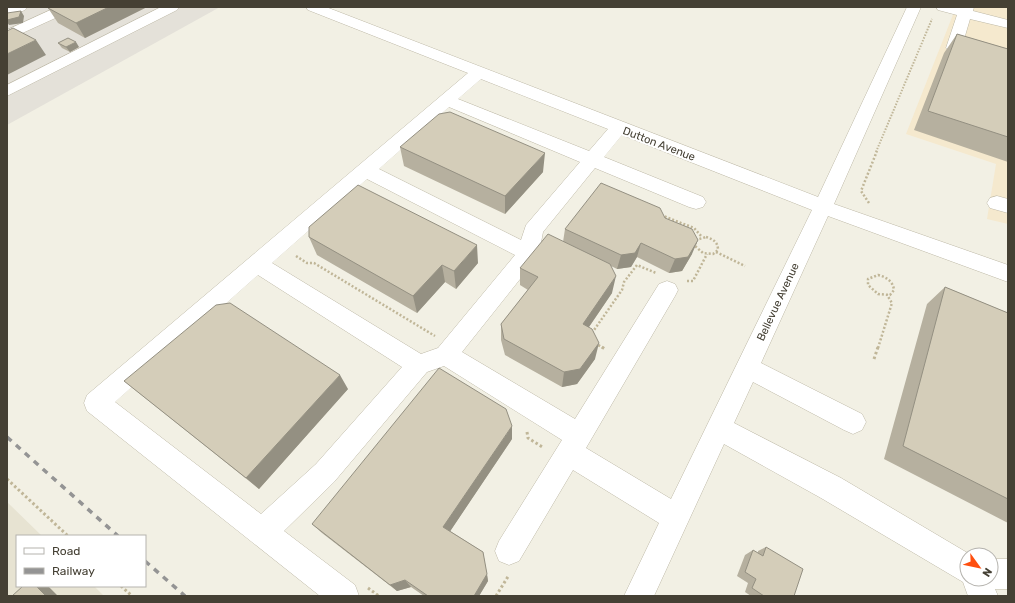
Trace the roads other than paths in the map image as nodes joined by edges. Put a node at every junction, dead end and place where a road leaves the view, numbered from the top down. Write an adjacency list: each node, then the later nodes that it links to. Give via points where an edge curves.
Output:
1 (20, 7): 8 (street)
2 (68, 7): 10 (street)
3 (172, 7): 13 (street)
4 (313, 7): 12 (street, Dutton Avenue)
5 (914, 7): 19 (street, Bellevue Avenue)
6 (966, 10): 7 (street); 9 (street); 11 (street, via 954,48)
7 (938, 11)
8 (7, 13)
9 (1008, 24)
10 (7, 36)
11 (1008, 63)
12 (478, 73): 14 (street); 15 (street, Dutton Avenue)
13 (7, 91)
14 (446, 100): 16 (street); 17 (street)
15 (618, 128): 16 (street); 19 (street, Dutton Avenue)
16 (592, 159): 18 (street); 20 (street, via 533,230)
17 (365, 170): 20 (street); 21 (street)
18 (696, 202)
19 (823, 207): 22 (street, Dutton Avenue); 26 (street, Bellevue Avenue)
20 (529, 253): 24 (street)
21 (257, 264): 25 (street); 31 (street, via 96,403)
22 (1008, 274)
23 (666, 290): 29 (street)
24 (449, 351): 25 (street); 29 (street)
25 (419, 365): 31 (street, via 325,473)
26 (747, 367): 27 (street); 28 (street, Bellevue Avenue)
27 (853, 422)
28 (719, 428): 30 (street, Bellevue Avenue); 33 (street, via 831,488)
29 (574, 444): 30 (street); 32 (street)
30 (676, 518): 35 (street, Bellevue Avenue)
31 (263, 532): 34 (street)
32 (509, 551)
33 (959, 564)
34 (344, 596)
35 (639, 596)

